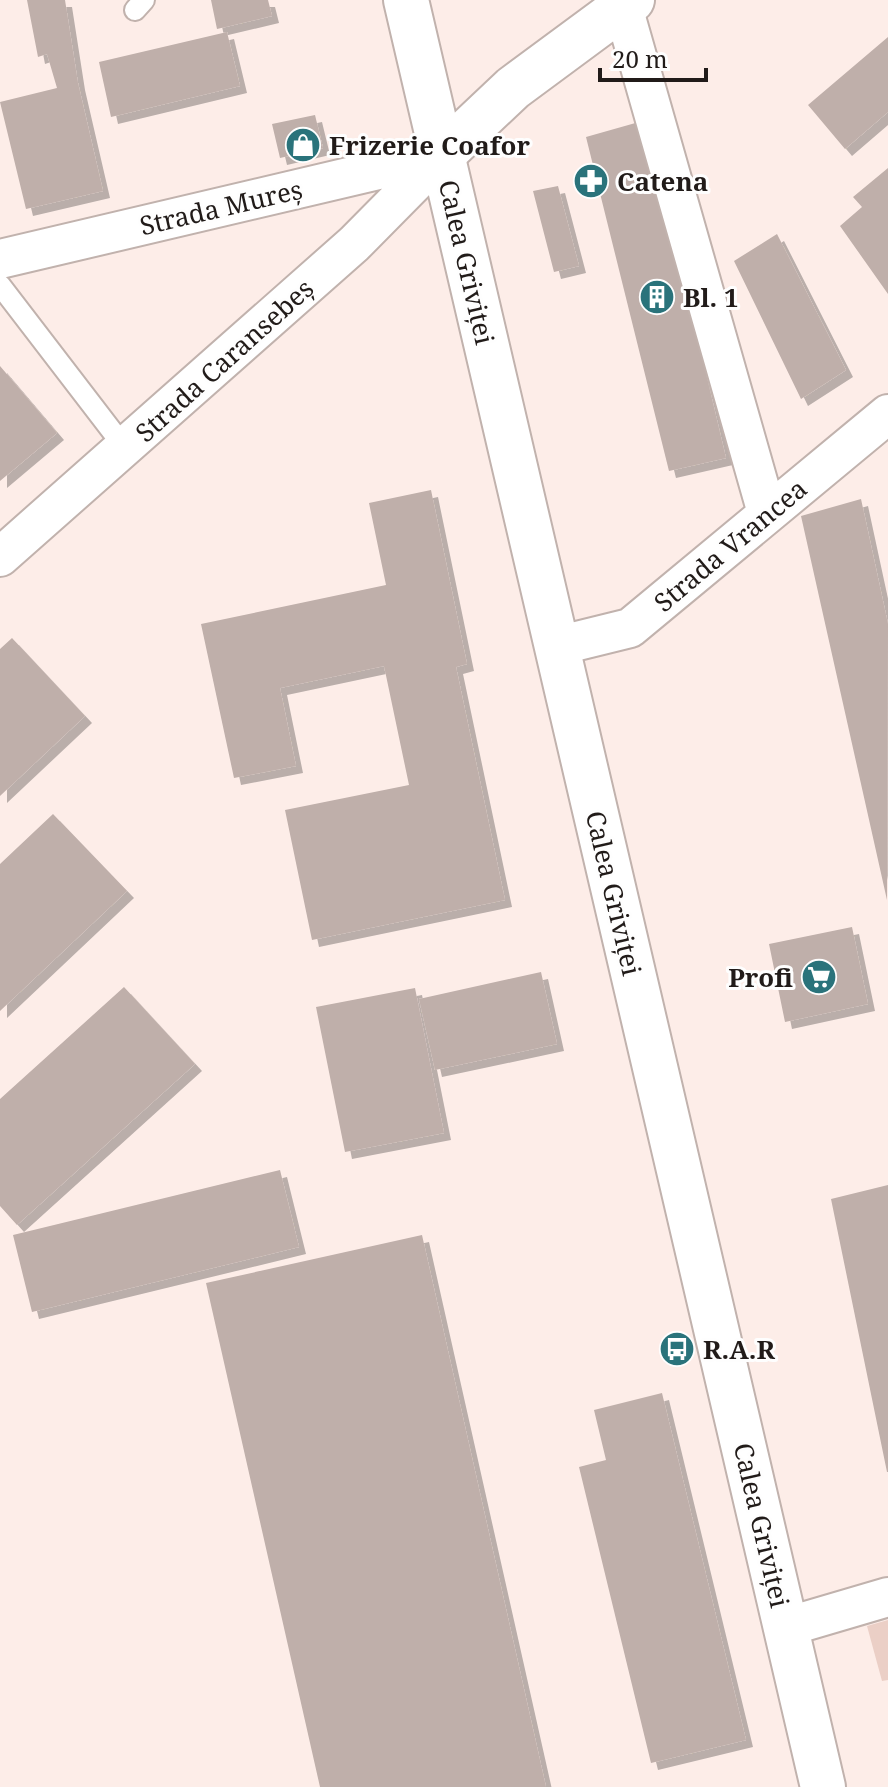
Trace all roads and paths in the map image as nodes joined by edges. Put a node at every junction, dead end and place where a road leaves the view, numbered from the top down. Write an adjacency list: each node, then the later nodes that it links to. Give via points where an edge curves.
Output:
1 (406, 0): 3 (main road, Calea Griviței)
2 (628, 3): 3 (main road, via 513,88); 8 (street)
3 (442, 155): 4 (street, Strada Mureș); 7 (street, Strada Caransebeș, via 354,244); 10 (main road, Calea Griviței)
4 (0, 259)
5 (0, 285): 7 (lane)
6 (888, 414): 8 (street, Strada Vrancea)
7 (125, 448): 9 (street, Strada Caransebeș)
8 (767, 513): 10 (street, Strada Vrancea, via 630,628)
9 (0, 557)
10 (557, 646): 12 (main road, Calea Griviței)
11 (888, 1597): 12 (street)
12 (786, 1627): 13 (main road, Calea Griviței)
13 (823, 1787)

